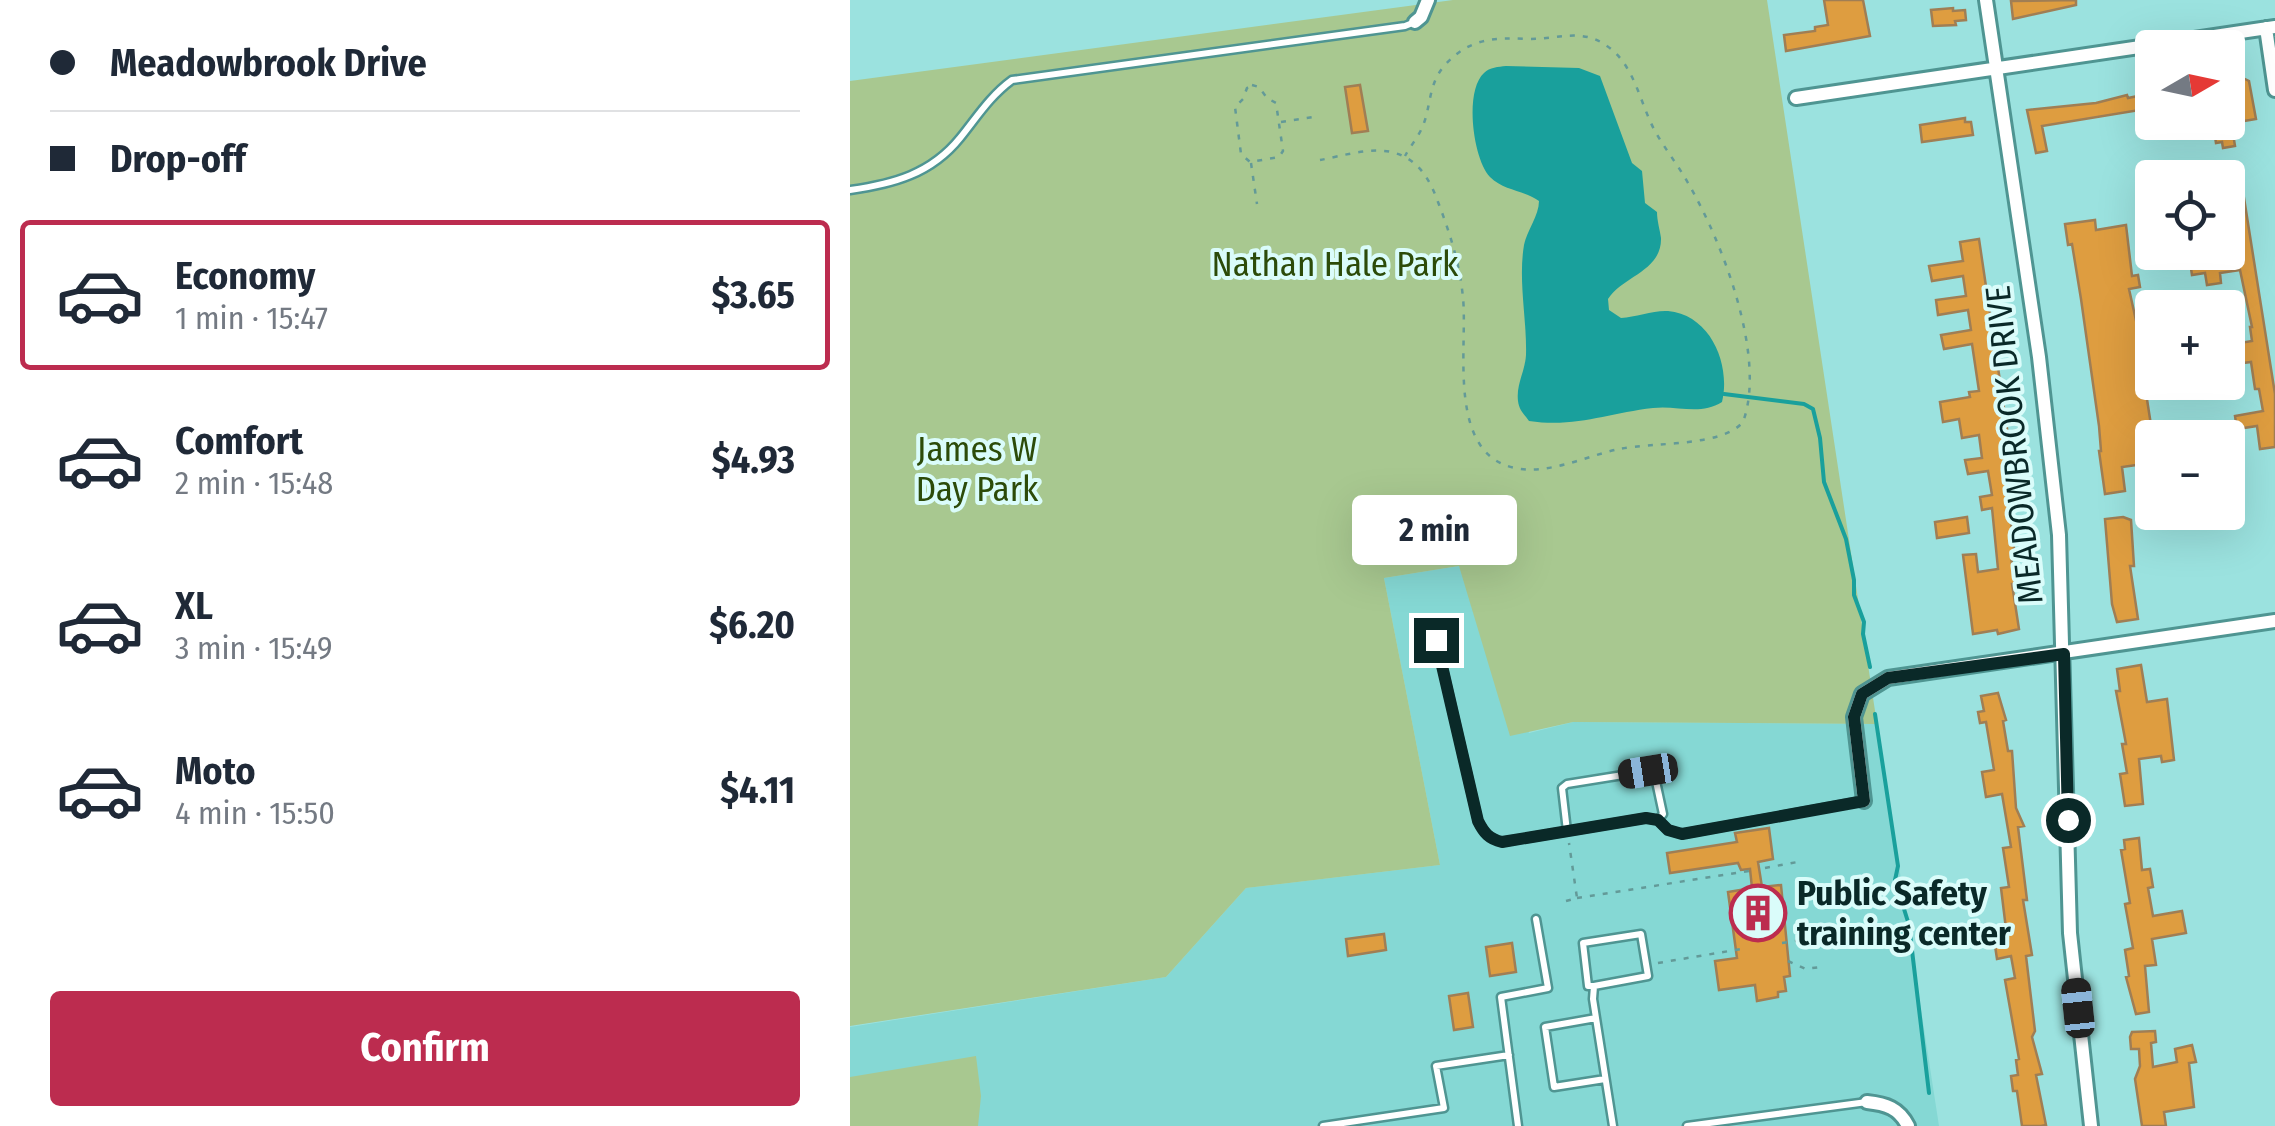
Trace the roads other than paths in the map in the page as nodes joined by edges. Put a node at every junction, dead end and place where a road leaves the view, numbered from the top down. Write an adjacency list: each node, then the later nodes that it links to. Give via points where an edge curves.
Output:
1 (1428, 0): 3 (street)
2 (1986, 0): 5 (street, MEADOWBROOK DRIVE)
3 (1414, 22): 8 (lane, via 1012,80 929,166 894,184)
4 (2270, 27): 5 (street); 6 (street)
5 (1996, 67): 7 (street); 11 (street, MEADOWBROOK DRIVE, via 2039,357)
6 (2275, 90)
7 (1796, 98)
8 (850, 190)
9 (2275, 621): 11 (street)
10 (1436, 640): 14 (lane, via 1484,833 1502,842)
11 (2064, 654): 12 (street, via 1888,678 1862,694 1854,717); 26 (street, MEADOWBROOK DRIVE, via 2070,933)
12 (1864, 801): 13 (lane, via 1682,834)
13 (1658, 820): 14 (lane); 14 (lane, via 1664,814 1661,796 1648,771 1567,784)
14 (1567, 831)
15 (1536, 919): 18 (lane, via 1548,988 1501,997)
16 (1594, 986): 16 (lane, via 1648,976 1641,934 1582,943 1588,986); 17 (lane)
17 (1596, 1018): 19 (lane); 19 (lane, via 1545,1027 1554,1087)
18 (1508, 1055): 22 (lane, via 1436,1066 1444,1108); 23 (lane)
19 (1605, 1078): 24 (lane)
20 (1867, 1102): 21 (street, via 1889,1105); 25 (lane)
21 (1906, 1122)
22 (1324, 1126)
23 (1518, 1126)
24 (1613, 1126)
25 (1687, 1126)
26 (2091, 1126)

